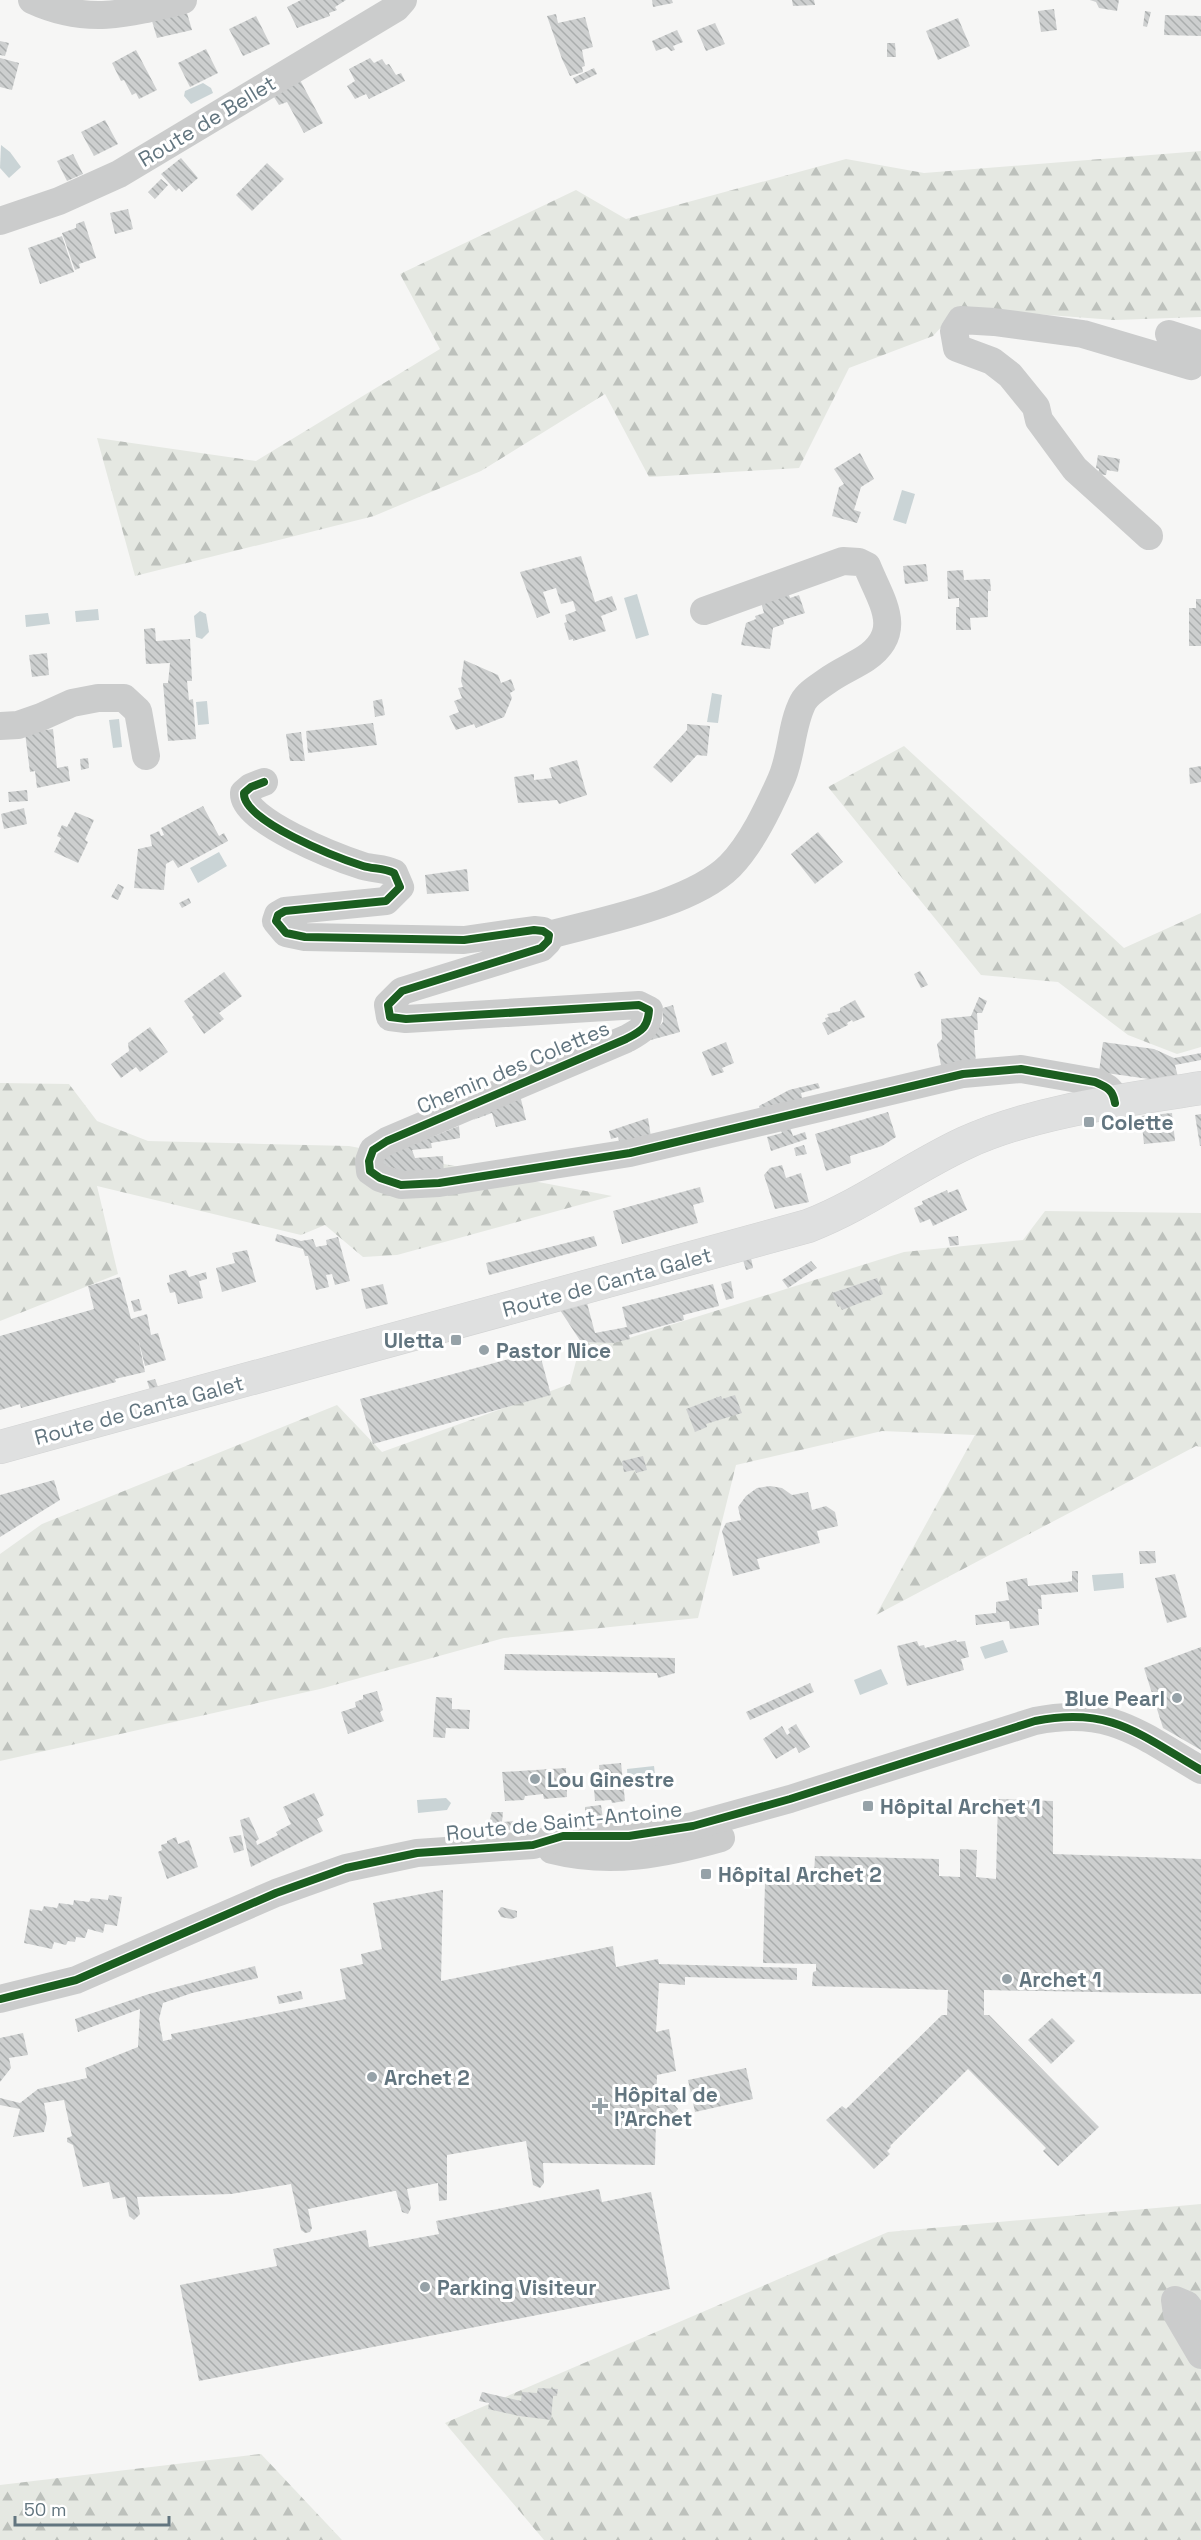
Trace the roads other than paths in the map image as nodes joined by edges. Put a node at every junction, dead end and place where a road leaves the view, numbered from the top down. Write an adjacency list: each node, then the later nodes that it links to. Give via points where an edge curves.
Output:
1 (32, 0): 2 (street, via 52,9 102,16)
2 (183, 0)
3 (403, 0): 4 (street, Route de Bellet, via 396,8 119,174 59,201)
4 (0, 221)
5 (1169, 334): 6 (street, via 1194,342 1199,351 1191,366 1083,334 961,320 954,331 957,348 992,361 1010,375 1076,469)
6 (1149, 536)
7 (704, 611): 11 (street, via 843,561 859,562 867,566 872,577 888,621 888,635 867,658 830,679 804,701 782,777 767,810 730,866 706,883 667,901)
8 (0, 726): 9 (street, via 18,725 72,703 123,698 138,711)
9 (146, 756)
10 (264, 782): 11 (street, via 244,793 249,808 263,820 344,860 394,873 399,879 400,887 386,901 285,911 276,921 286,933 306,937 464,940 534,930)
11 (549, 935): 13 (street, Chemin des Colettes, via 548,941 532,951 402,992 388,1005 390,1017 639,1005 650,1010 649,1022 626,1039 387,1141 373,1150 370,1171 401,1185 439,1183 630,1154 963,1074 1021,1069 1095,1082 1113,1093)
12 (1201, 1088): 13 (main road, Route de Canta Galet)
13 (1115, 1103): 14 (main road, Route de Canta Galet, via 1003,1127 964,1143 837,1215 808,1226)
14 (0, 1447)
15 (1201, 1770): 17 (street, Route de Saint-Antoine, via 1113,1721 1059,1716)
16 (1201, 1789): 17 (street, Route de Saint-Antoine, via 1114,1740 1062,1733 1019,1743 696,1845 658,1854)
17 (626, 1846): 18 (street, Route de Saint-Antoine, via 563,1836 533,1845 417,1853 346,1868 276,1893 76,1980)
18 (0, 1999)
19 (1201, 2325): 20 (street, via 1187,2305 1175,2300 1177,2314)
20 (1201, 2355)

